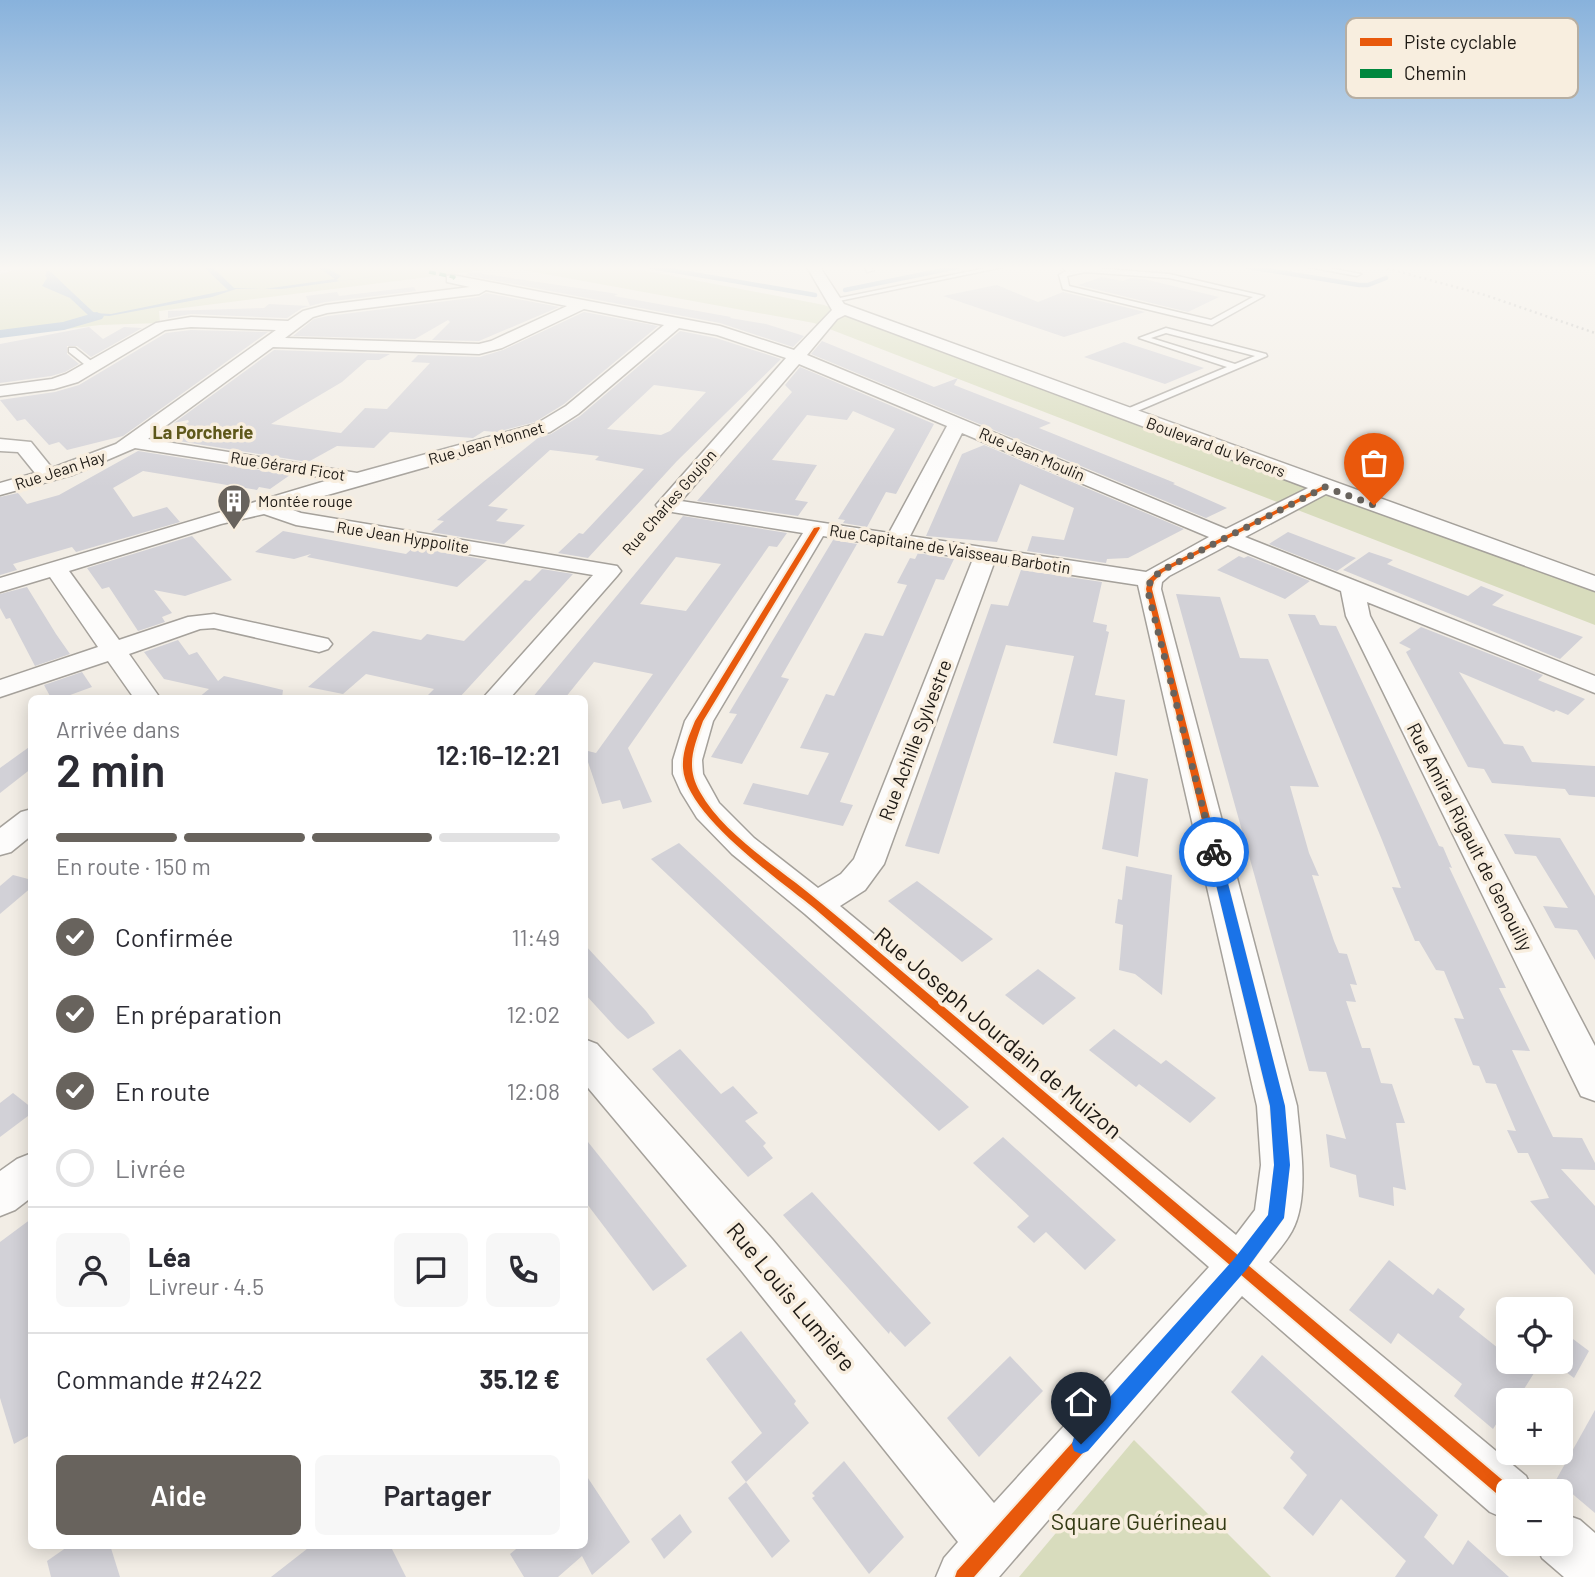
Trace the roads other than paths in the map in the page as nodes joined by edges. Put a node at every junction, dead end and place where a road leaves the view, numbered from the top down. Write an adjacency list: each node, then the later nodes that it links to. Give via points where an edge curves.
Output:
1 (136, 341): 14 (street)
2 (505, 341): 9 (street, via 479,349)
3 (654, 341): 22 (street, Rue Jean Monnet, via 554,423)
4 (753, 341): 13 (street, Rue Jean Moulin)
5 (810, 341): 13 (street, Rue Charles Goujon)
6 (939, 341): 17 (street, Boulevard du Vercors)
7 (1151, 341): 12 (lane)
8 (1206, 341): 10 (lane)
9 (268, 342): 19 (street, Rue Jean Hay)
10 (1211, 342): 12 (lane); 15 (lane, via 1263,356)
11 (72, 350): 14 (lane)
12 (1185, 352): 15 (lane)
13 (797, 356): 18 (street, Rue Jean Moulin); 25 (street, Rue Charles Goujon)
14 (92, 366): 16 (street, via 54,384)
15 (1235, 367): 17 (lane)
16 (0, 391)
17 (1125, 413): 23 (street, Boulevard du Vercors)
18 (958, 423): 28 (street, Rue Jean Moulin); 29 (street)
19 (132, 442): 21 (street, Rue Jean Hay); 22 (street, Rue Gérard Ficot)
20 (0, 445): 21 (street, via 24,446)
21 (48, 476): 24 (street, Rue Jean Hay)
22 (362, 477): 26 (street, Rue Jean Monnet)
23 (1325, 487): 28 (street); 34 (street, Boulevard du Vercors)
24 (0, 489)
25 (666, 505): 27 (street, Rue Capitaine de Vaisseau Barbotin)
26 (266, 507): 31 (street); 32 (street, Rue Jean Hyppolite, via 296,519)
27 (817, 528): 29 (street, Rue Capitaine de Vaisseau Barbotin); 45 (street, Rue Joseph Jourdain de Muizon, via 699,721 688,752 688,774 701,803 726,830)
28 (1227, 537): 33 (street); 36 (street, Rue Jean Moulin)
29 (896, 541): 30 (street, Rue Capitaine de Vaisseau Barbotin)
30 (986, 554): 33 (street, Rue Capitaine de Vaisseau Barbotin); 45 (street, Rue Achille Sylvestre, via 868,864 853,882)
31 (55, 568): 35 (street); 38 (street)
32 (608, 571): 42 (street, Rue Charles Goujon)
33 (1150, 580): 50 (street, via 1149,596 1277,1106 1282,1165 1276,1218)
34 (1595, 584)
35 (0, 585)
36 (1352, 587): 39 (street, Rue Jean Moulin); 47 (street, Rue Amiral Rigault de Genouilly, via 1358,616)
37 (319, 644): 38 (street, via 214,621 178,626)
38 (113, 649): 40 (street); 41 (street)
39 (1595, 685)
40 (0, 689)
41 (145, 695)
42 (498, 695)
43 (28, 821): 44 (street)
44 (0, 844)
45 (817, 905): 50 (street, Rue Joseph Jourdain de Muizon)
46 (588, 1060): 53 (street, Rue Louis Lumière, via 756,1254)
47 (1595, 1084)
48 (28, 1175): 49 (street)
49 (0, 1196)
50 (1240, 1265): 51 (street, Rue Joseph Jourdain de Muizon); 53 (street)
51 (1496, 1484)
52 (1573, 1549): 54 (street)
53 (978, 1560)
54 (1595, 1568)

